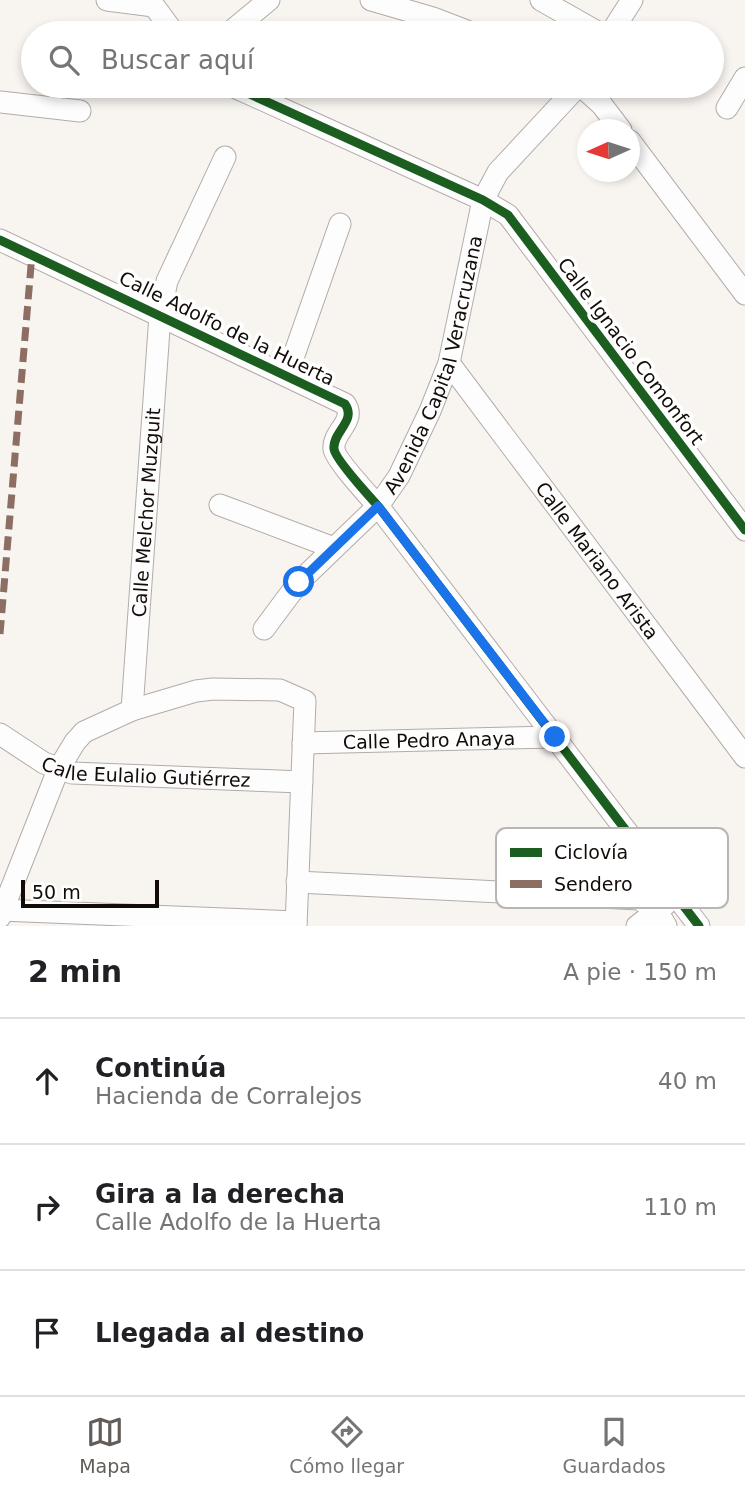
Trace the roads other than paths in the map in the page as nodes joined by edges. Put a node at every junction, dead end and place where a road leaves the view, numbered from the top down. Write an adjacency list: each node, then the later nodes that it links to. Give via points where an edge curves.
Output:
1 (107, 0): 7 (street, via 153,6)
2 (270, 0): 8 (street)
3 (370, 0): 6 (street)
4 (541, 0): 10 (street)
5 (632, 0): 11 (street)
6 (406, 4): 9 (street)
7 (165, 21)
8 (244, 21)
9 (445, 21)
10 (578, 21)
11 (619, 21)
12 (745, 78): 17 (street)
13 (259, 98): 22 (street, Calle Ignacio Comonfort)
14 (568, 98): 22 (street, Avenida Capital Veracruzana, via 498,172)
15 (594, 98): 19 (street)
16 (0, 102): 18 (street)
17 (727, 108)
18 (80, 111)
19 (613, 119)
20 (640, 156): 25 (street)
21 (225, 157): 26 (street, Calle Melchor Muzguit, via 167,281)
22 (484, 200): 27 (street, Avenida Capital Veracruzana); 29 (street, Calle Ignacio Comonfort, via 508,215)
23 (340, 224): 28 (street)
24 (0, 240): 26 (street, Calle Adolfo de la Huerta)
25 (745, 294)
26 (160, 315): 28 (street, Calle Adolfo de la Huerta); 35 (street, Calle Melchor Muzguit)
27 (449, 363): 31 (street, Avenida Capital Veracruzana, via 399,476); 39 (street, Calle Mariano Arista)
28 (287, 375): 31 (street, Calle Adolfo de la Huerta, via 345,404 349,416 334,450)
29 (737, 503): 32 (street, Calle Ignacio Comonfort)
30 (220, 505): 33 (street)
31 (378, 506): 33 (street, Avenida Capital Veracruzana); 37 (street, Calle Adolfo de la Huerta)
32 (745, 530)
33 (334, 548): 34 (street, Avenida Capital Veracruzana, via 299,582)
34 (264, 629)
35 (132, 710): 38 (street, via 196,691 280,690 305,701); 40 (street, via 84,732)
36 (0, 734): 40 (street, Calle Eulalio Gutiérrez)
37 (555, 737): 38 (street, Calle Pedro Anaya); 42 (street, Calle Adolfo de la Huerta)
38 (303, 743): 41 (street)
39 (745, 757)
40 (58, 770): 41 (street, Calle Eulalio Gutiérrez); 46 (street)
41 (302, 782): 43 (street)
42 (624, 828)
43 (298, 882): 44 (street); 48 (street)
44 (496, 891)
45 (685, 908): 50 (street, Calle Adolfo de la Huerta)
46 (1, 912): 48 (street)
47 (662, 918): 49 (street)
48 (296, 924)
49 (637, 926)
50 (699, 926)

